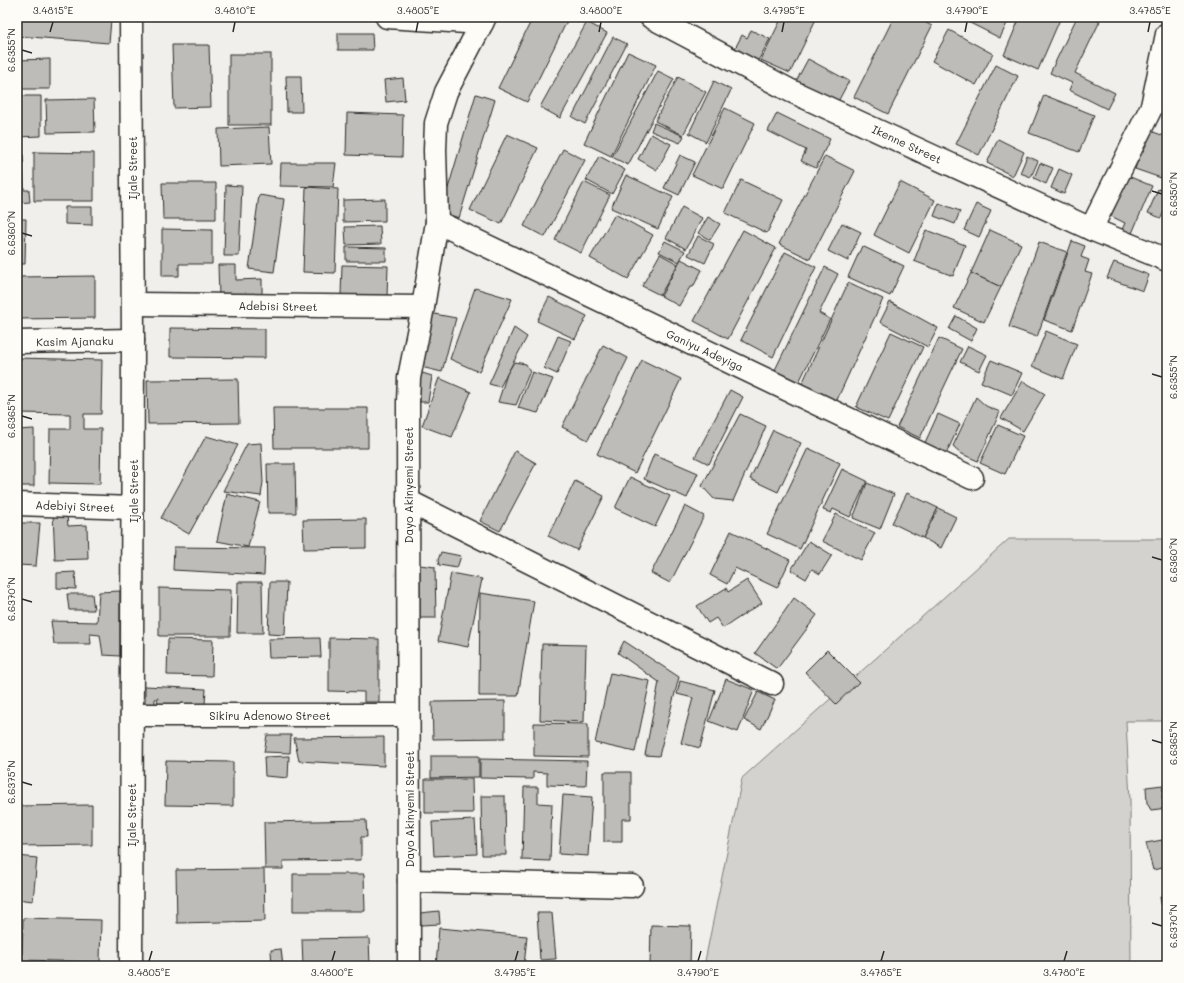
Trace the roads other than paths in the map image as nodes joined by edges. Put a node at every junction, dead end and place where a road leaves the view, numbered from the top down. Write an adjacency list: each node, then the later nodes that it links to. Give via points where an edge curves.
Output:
1 (131, 17): 10 (street, Ijale Street)
2 (387, 17): 4 (street)
3 (651, 17): 8 (street, Ikenne Street, via 791,91)
4 (484, 20): 7 (street, Dayo Akinyemi Street, via 446,92 436,123)
5 (1167, 34): 6 (street)
6 (1159, 109): 8 (street)
7 (437, 222): 11 (street, Dayo Akinyemi Street); 14 (street, Ganiyu Adeyiga)
8 (1091, 229): 9 (street, Ikenne Street)
9 (1167, 260)
10 (133, 304): 11 (street, Adebisi Street); 12 (street, Ijale Street)
11 (423, 307): 15 (street, Dayo Akinyemi Street, via 409,378)
12 (133, 340): 13 (street, Kasim Ajanaku); 17 (street, Ijale Street)
13 (17, 342)
14 (972, 478)
15 (408, 501): 18 (street); 20 (street, Dayo Akinyemi Street)
16 (17, 504): 17 (street, Adebiyi Street)
17 (132, 508): 19 (street, Ijale Street)
18 (772, 684)
19 (132, 715): 20 (street, Sikiru Adenowo Street); 23 (street, Ijale Street)
20 (408, 716): 21 (street, Dayo Akinyemi Street)
21 (409, 882): 22 (street); 24 (street, Dayo Akinyemi Street)
22 (632, 886)
23 (131, 966)
24 (409, 966)

